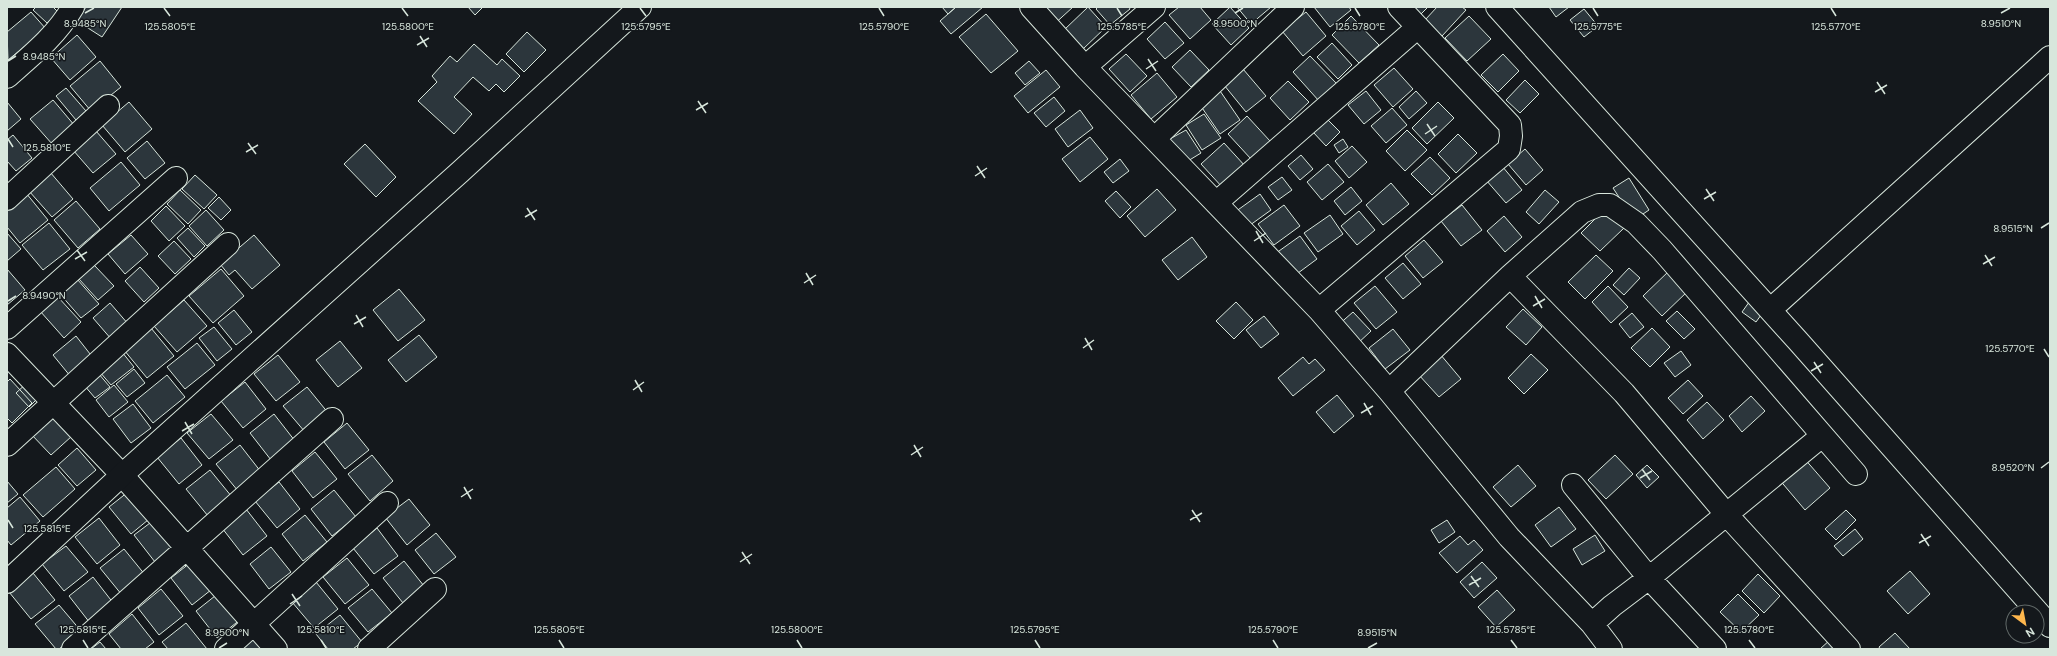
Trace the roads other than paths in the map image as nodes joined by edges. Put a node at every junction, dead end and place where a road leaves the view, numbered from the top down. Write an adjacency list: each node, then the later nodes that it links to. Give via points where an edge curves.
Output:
1 (73, 7): 11 (street, via 64,23 44,45)
2 (640, 7): 29 (street)
3 (1031, 7): 10 (street)
4 (1154, 7): 10 (street)
5 (1293, 7): 13 (street)
6 (1399, 7): 8 (street)
7 (1496, 7): 20 (street)
8 (1418, 27): 16 (street); 19 (street, via 1510,125 1509,149)
9 (2050, 57): 20 (street)
10 (1085, 67): 13 (street)
11 (7, 77)
12 (108, 106): 15 (street)
13 (1155, 138): 16 (street)
14 (176, 178): 21 (street)
15 (7, 198)
16 (1216, 203): 19 (street)
17 (228, 244): 24 (street)
18 (1510, 276): 23 (street); 26 (street, via 1582,212 1598,205 1610,206 1621,211 1662,250); 32 (street, via 1624,393)
19 (1319, 310): 23 (street)
20 (1770, 310): 39 (street)
21 (7, 328)
22 (7, 354): 24 (street)
23 (1389, 391): 38 (street, via 1509,537)
24 (54, 403): 27 (street); 29 (street)
25 (332, 419): 33 (street)
26 (1822, 436): 28 (street); 32 (street)
27 (7, 445)
28 (1856, 474)
29 (122, 475): 33 (street); 35 (street)
30 (1574, 485): 34 (street)
31 (387, 503): 37 (street)
32 (1727, 515): 34 (street); 46 (street)
33 (188, 548): 37 (street); 40 (street)
34 (1649, 578): 38 (street); 45 (street)
35 (7, 582)
36 (435, 589): 43 (street)
37 (253, 624): 41 (street); 42 (street)
38 (1592, 624): 44 (street)
39 (2050, 626)
40 (73, 649)
41 (226, 649)
42 (276, 649)
43 (369, 649)
44 (1611, 649)
45 (1715, 649)
46 (1849, 649)

